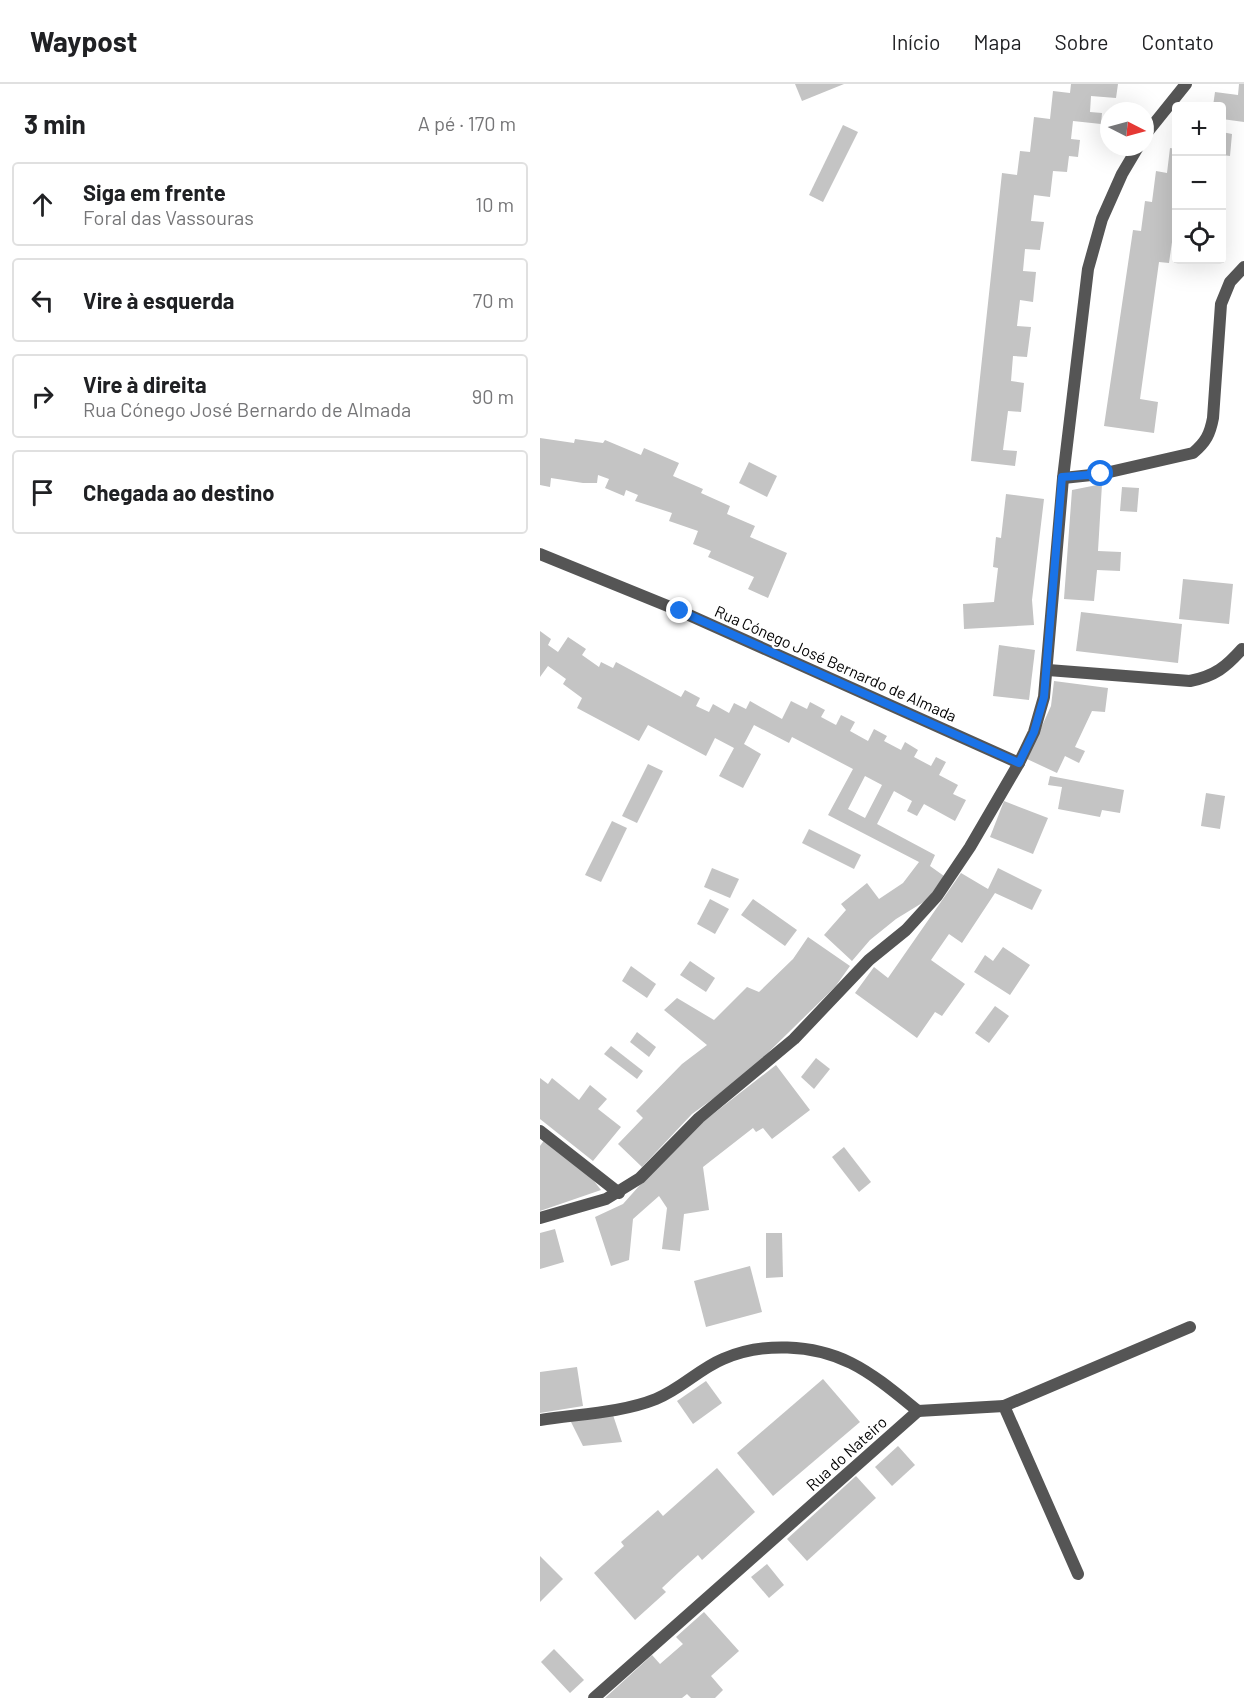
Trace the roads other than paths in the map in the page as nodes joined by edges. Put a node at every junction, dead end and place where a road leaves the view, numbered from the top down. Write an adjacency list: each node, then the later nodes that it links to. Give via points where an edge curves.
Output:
1 (1186, 84): 2 (street)
2 (1154, 124)
3 (1133, 156): 5 (street, via 1102,219 1088,269)
4 (1244, 267): 5 (street, via 1230,282 1221,304 1213,418 1203,444 1193,453 1101,474)
5 (1062, 477): 8 (street)
6 (540, 554): 9 (street, Rua Cónego José Bernardo de Almada, via 680,611)
7 (1242, 648): 8 (street, via 1224,669 1190,681)
8 (1048, 670): 9 (street, via 1034,732)
9 (1019, 763): 11 (street, via 970,848 937,896 906,930 869,960 794,1039 699,1118 640,1178)
10 (540, 1131): 11 (street)
11 (619, 1193): 12 (street)
12 (540, 1218)
13 (1190, 1327): 14 (street)
14 (1005, 1406): 15 (street); 17 (street)
15 (918, 1411): 16 (street, via 851,1363 814,1350 774,1347 721,1360 653,1400); 18 (street, Rua do Nateiro)
16 (540, 1420)
17 (1078, 1574)
18 (594, 1698)

